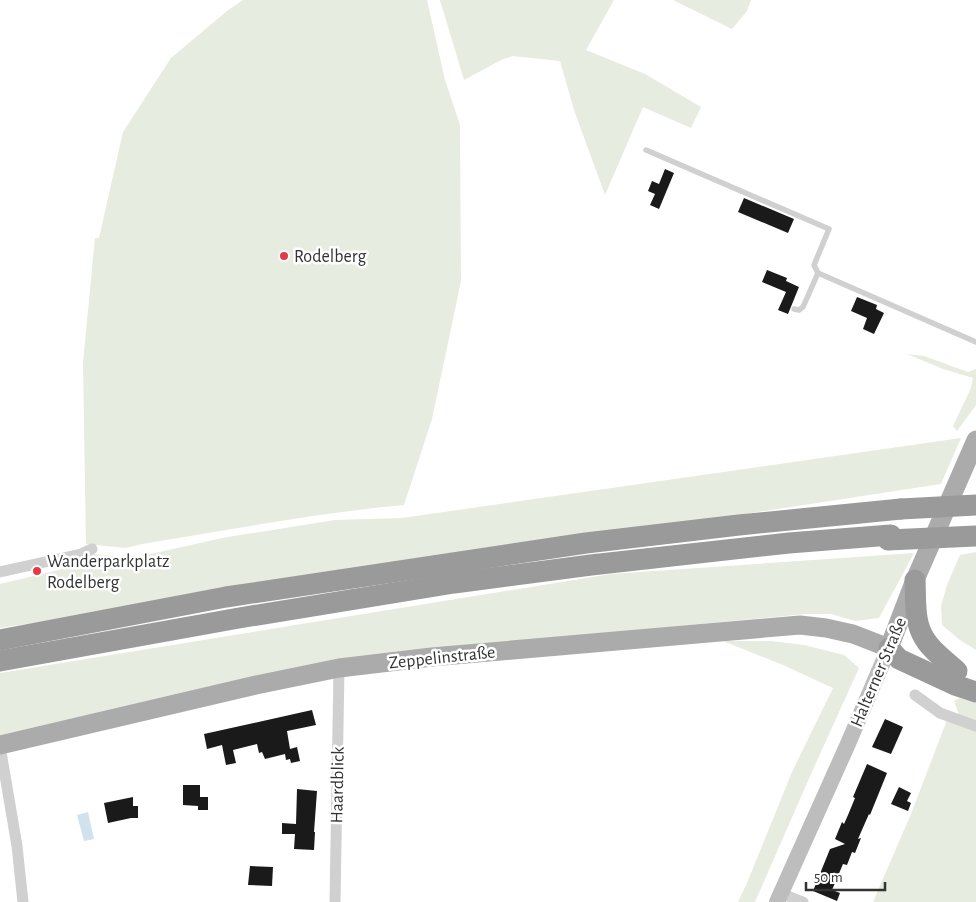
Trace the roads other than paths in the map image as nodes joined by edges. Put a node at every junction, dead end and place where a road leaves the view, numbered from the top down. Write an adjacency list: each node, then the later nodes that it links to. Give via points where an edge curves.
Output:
1 (646, 150): 2 (lane, via 829,229 814,265)
2 (818, 273): 3 (lane, via 803,307); 4 (lane)
3 (794, 309)
4 (976, 342)
5 (976, 440): 12 (main road, Halterner Straße)
6 (976, 505): 13 (highway, bridge, via 739,525 586,543 226,598)
7 (976, 528): 8 (highway)
8 (886, 536): 9 (highway, bridge); 15 (highway, via 724,550 454,583)
9 (976, 536)
10 (92, 548): 11 (street, via 81,554)
11 (0, 572)
12 (916, 580): 14 (main road, Halterner Straße); 17 (highway, via 917,618 922,634 934,650)
13 (0, 640)
14 (889, 648): 16 (main road, Zeppelinstraße, via 853,634 800,626 432,657); 17 (highway, via 905,649); 18 (highway, via 899,659); 24 (main road, Halterner Straße)
15 (0, 661)
16 (339, 668): 21 (main road, Zeppelinstraße); 26 (street, Haardblick)
17 (966, 675)
18 (976, 692)
19 (915, 695): 20 (street, via 940,713)
20 (976, 726)
21 (0, 746): 22 (street)
22 (12, 813): 23 (street); 25 (street)
23 (0, 817)
24 (778, 898): 27 (street)
25 (23, 902)
26 (335, 902)
27 (803, 902)

